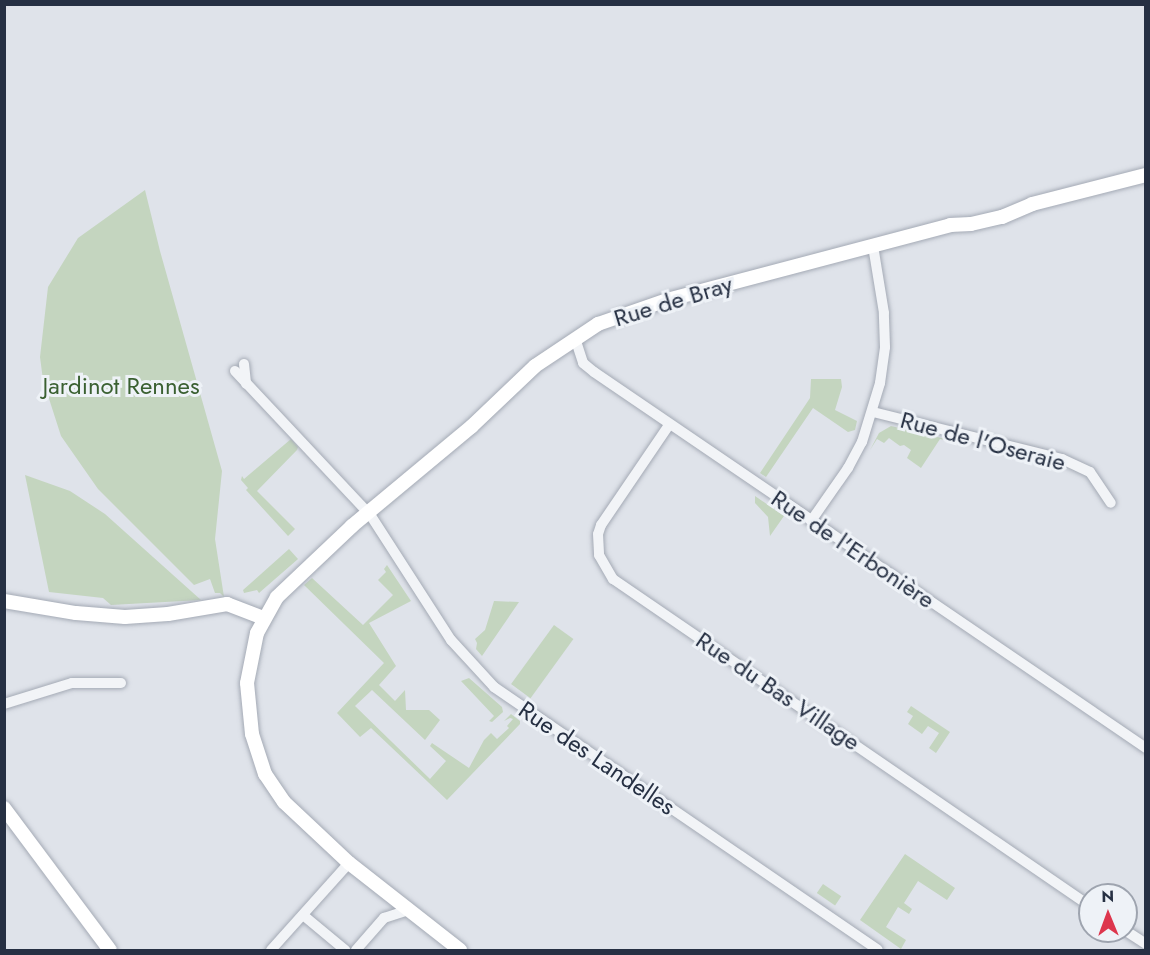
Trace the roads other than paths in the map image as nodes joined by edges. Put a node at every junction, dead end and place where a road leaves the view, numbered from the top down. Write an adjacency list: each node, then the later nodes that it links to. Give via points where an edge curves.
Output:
1 (1146, 175): 2 (street, Rue de Bray, via 1032,204 1002,217 950,225)
2 (873, 246): 3 (street, Rue de Bray, via 636,308); 5 (street, Rue de l'Oseraie, via 885,330 884,362)
3 (575, 338): 6 (street, Rue de l'Erbonière, via 583,363); 8 (street, Rue de Bray, via 535,366 471,427)
4 (239, 368): 8 (street, Rue des Landelles, via 246,384)
5 (873, 412): 7 (street, Rue de l'Oseraie, via 1062,459 1090,472); 9 (street, Rue de l'Oseraie, via 848,468)
6 (669, 425): 9 (street, Rue de l'Erbonière); 17 (street, Rue du Bas Village, via 601,525 599,555 614,579)
7 (1112, 503)
8 (367, 513): 11 (street, Rue de Bray, via 295,578); 25 (street, Rue des Landelles, via 451,640 494,687)
9 (810, 521): 14 (street, Rue de l'Erbonière)
10 (4, 601): 11 (street, via 111,617 168,614 226,604)
11 (263, 618): 16 (street, Rue de Bray, via 253,645 247,683 252,734 265,774 284,802)
12 (122, 683): 13 (street, via 72,683)
13 (4, 704)
14 (1146, 748)
15 (4, 808): 20 (street)
16 (350, 863): 18 (street, Rue de Bray); 19 (street)
17 (1078, 898)
18 (408, 910): 23 (street, via 384,918); 24 (street, Rue de Bray)
19 (303, 915): 21 (street); 22 (street)
20 (110, 951)
21 (272, 951)
22 (345, 951)
23 (356, 951)
24 (460, 951)
25 (879, 951)

